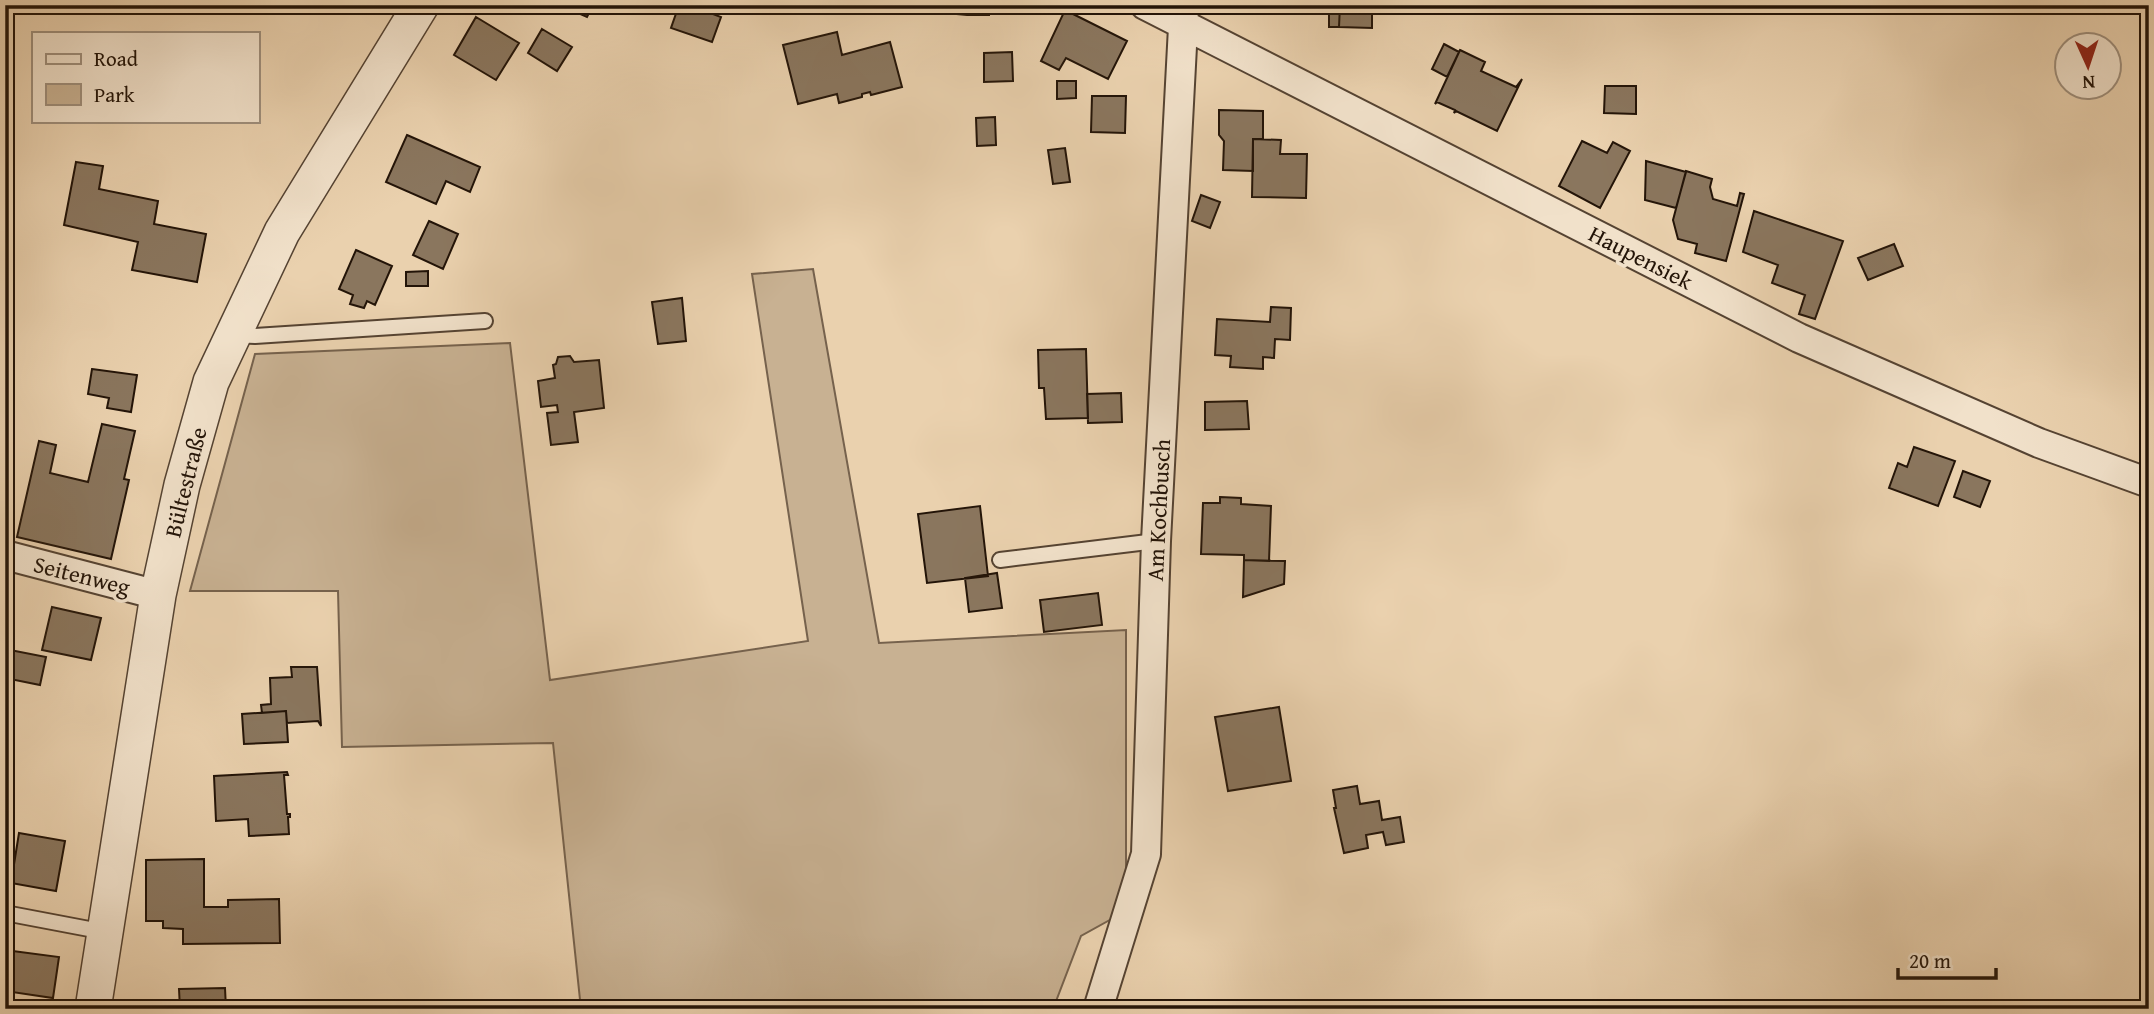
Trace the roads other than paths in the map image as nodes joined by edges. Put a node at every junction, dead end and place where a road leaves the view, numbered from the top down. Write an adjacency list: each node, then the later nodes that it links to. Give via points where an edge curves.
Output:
1 (421, 5): 5 (street, Bültestraße, via 282,232)
2 (1144, 5): 3 (street, Haupensiek)
3 (1184, 15): 6 (street, Haupensiek, via 1799,338 2039,443); 7 (street, Am Kochbusch)
4 (485, 321): 5 (lane)
5 (232, 335): 10 (street, Bültestraße, via 211,382 185,472)
6 (2149, 482)
7 (1156, 541): 9 (lane); 14 (street, Am Kochbusch, via 1146,854)
8 (5, 555): 10 (street, Seitenweg)
9 (1000, 560)
10 (158, 595): 12 (street, Bültestraße)
11 (5, 913): 12 (lane)
12 (105, 932): 13 (street, Bültestraße)
13 (93, 1009)
14 (1098, 1009)

